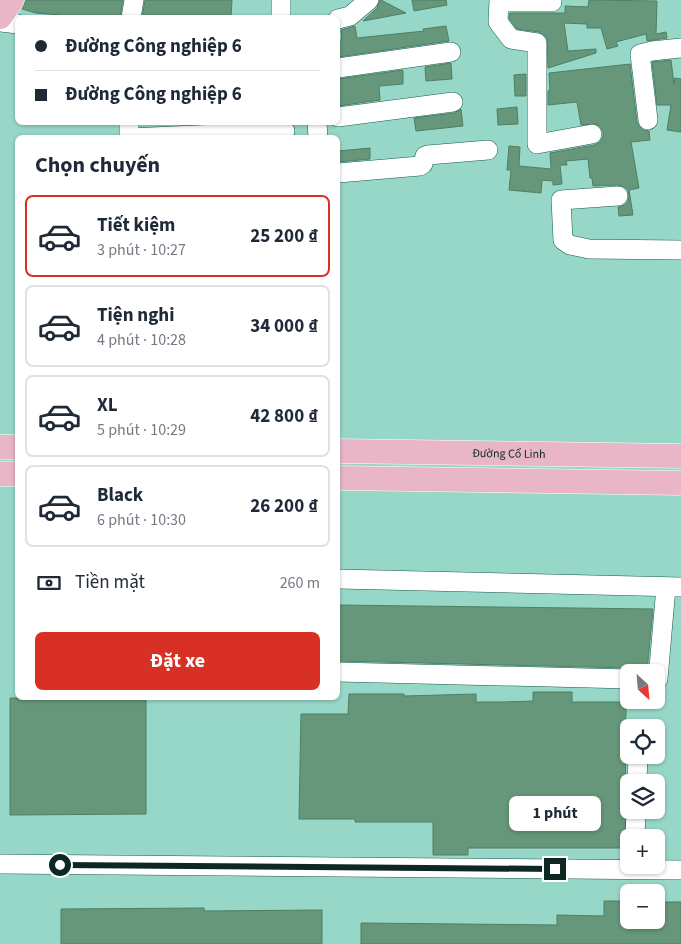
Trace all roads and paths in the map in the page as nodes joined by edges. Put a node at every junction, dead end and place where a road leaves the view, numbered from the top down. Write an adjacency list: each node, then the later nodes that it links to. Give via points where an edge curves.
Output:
1 (12, 0): 9 (main road)
2 (134, 0): 7 (street)
3 (281, 0): 8 (street)
4 (370, 0): 10 (street, via 350,16)
5 (499, 1): 6 (street); 20 (street, via 498,22 511,39 537,43 537,144)
6 (552, 2)
7 (132, 15)
8 (281, 15)
9 (0, 17)
10 (340, 18)
11 (0, 22): 12 (street)
12 (15, 24)
13 (681, 48): 18 (street, via 640,54)
14 (452, 52): 15 (street)
15 (340, 68)
16 (453, 102): 17 (street)
17 (340, 117)
18 (648, 120)
19 (285, 130): 21 (street)
20 (592, 134)
21 (188, 135)
22 (488, 150): 23 (street, via 428,155 420,166)
23 (340, 173)
24 (618, 196): 25 (street, via 561,200 563,240 589,249)
25 (681, 250)
26 (0, 447): 27 (main road)
27 (15, 447)
28 (340, 451): 29 (main road, Đường Cổ Linh)
29 (681, 456)
30 (0, 474): 31 (main road)
31 (15, 474)
32 (340, 478): 33 (main road)
33 (681, 483)
34 (340, 579): 35 (street)
35 (674, 587): 36 (street)
36 (661, 664)
37 (340, 672): 38 (street)
38 (620, 679)
39 (0, 864): 40 (street)
40 (620, 867)
41 (665, 869): 42 (street)
42 (681, 870)

